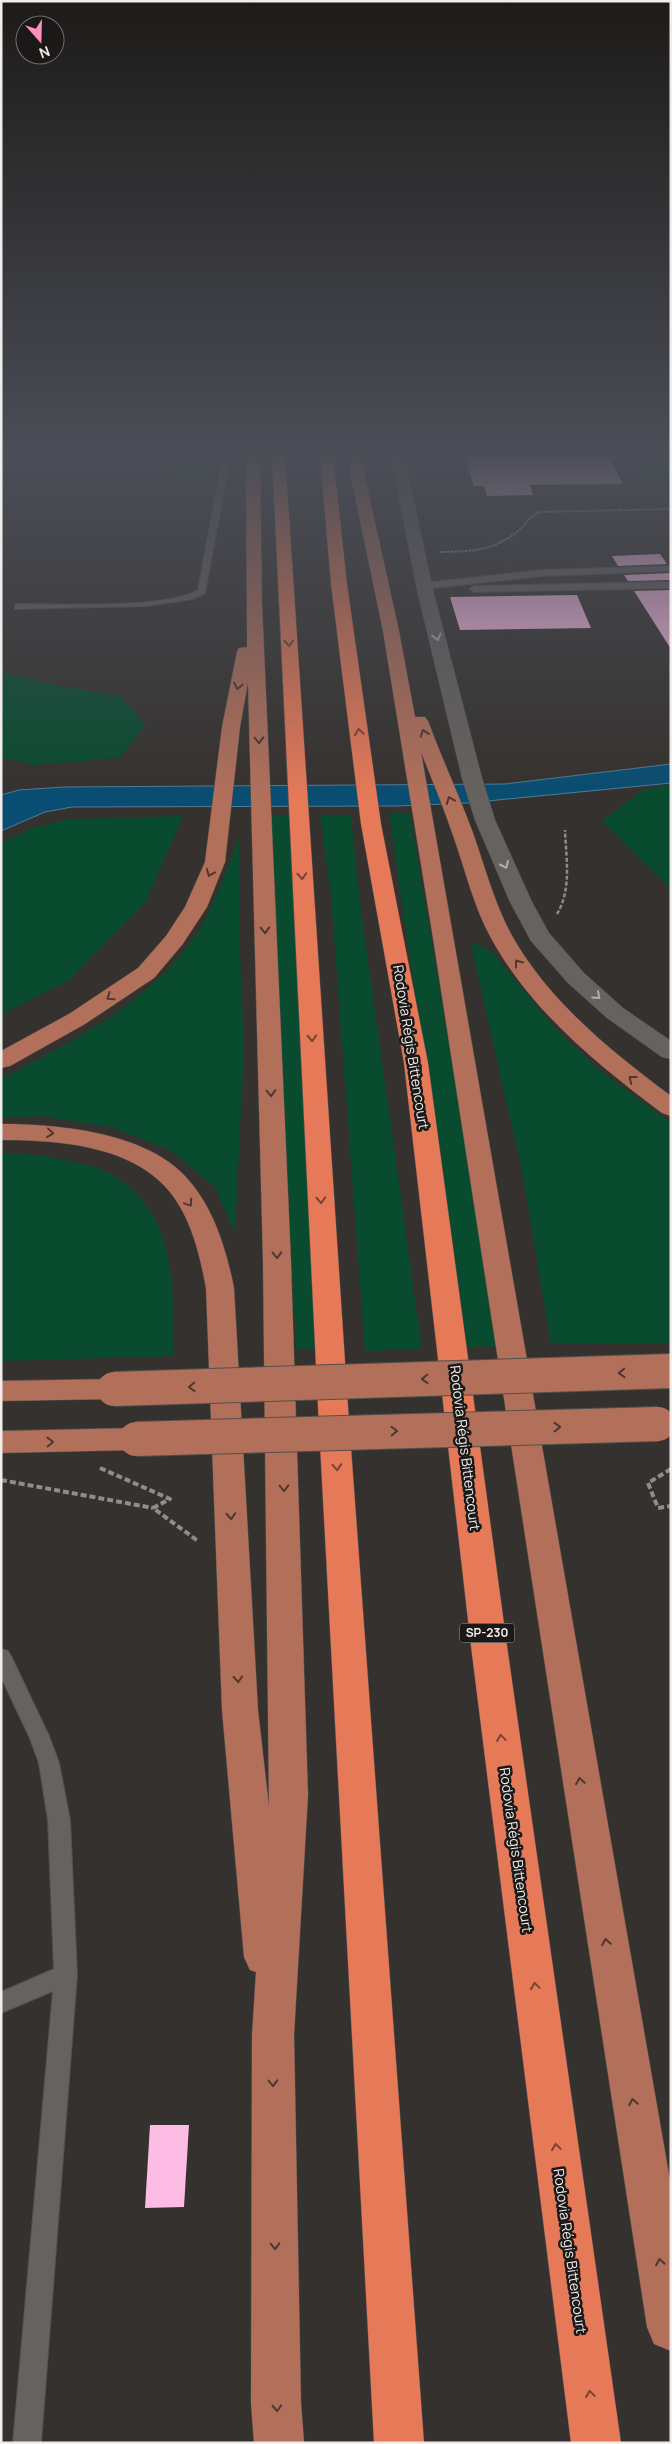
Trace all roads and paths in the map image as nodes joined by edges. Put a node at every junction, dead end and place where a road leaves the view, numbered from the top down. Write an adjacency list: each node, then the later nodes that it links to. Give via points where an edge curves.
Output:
1 (206, 569): 11 (lane, via 202,591 197,596 155,603)
2 (254, 569): 10 (main road)
3 (285, 569): 36 (highway, one-way to 36)
4 (337, 569): 37 (highway, Rodovia Régis Bittencourt / SP-230, one-way to 4, via 489,1646 416,1063 371,824)
5 (378, 569): 12 (main road)
6 (421, 569): 9 (street)
7 (644, 569): 9 (lane, via 542,573)
8 (671, 585): 9 (lane)
9 (425, 588): 14 (street, one-way to 14, via 485,820)
10 (254, 603): 16 (main road, one-way to 16, via 230,727 215,862 196,907 146,973 77,1019); 32 (main road, one-way to 32, via 283,1471 289,1795)
11 (18, 607)
12 (391, 631): 17 (main road, one-way to 12, via 577,1032 528,978 508,950 420,723); 33 (main road, one-way to 12)
13 (565, 830): 14 (path, via 565,899)
14 (539, 936): 15 (street, one-way to 15, via 576,978 615,1013)
15 (671, 1052)
16 (1, 1061)
17 (671, 1108)
18 (1, 1132): 32 (main road, one-way to 32, via 30,1131 70,1136 137,1154 174,1180 194,1210 213,1250 220,1288 240,1710)
19 (671, 1371): 20 (main road, one-way to 20, bridge)
20 (1, 1391)
21 (664, 1423): 22 (main road, one-way to 21, bridge)
22 (126, 1439): 23 (main road, one-way to 22); 27 (path, via 100,1468 170,1499)
23 (1, 1442)
24 (671, 1469): 26 (path, via 648,1483 658,1508)
25 (1, 1480): 27 (path)
26 (671, 1506)
27 (153, 1508): 28 (path)
28 (201, 1543)
29 (1, 1656): 30 (lane, via 39,1736 51,1772 59,1820)
30 (66, 1976): 31 (lane); 34 (lane)
31 (1, 2003)
32 (273, 2035): 35 (main road, one-way to 35)
33 (671, 2328)
34 (27, 2443)
35 (279, 2443)
36 (399, 2443)
37 (596, 2443)

